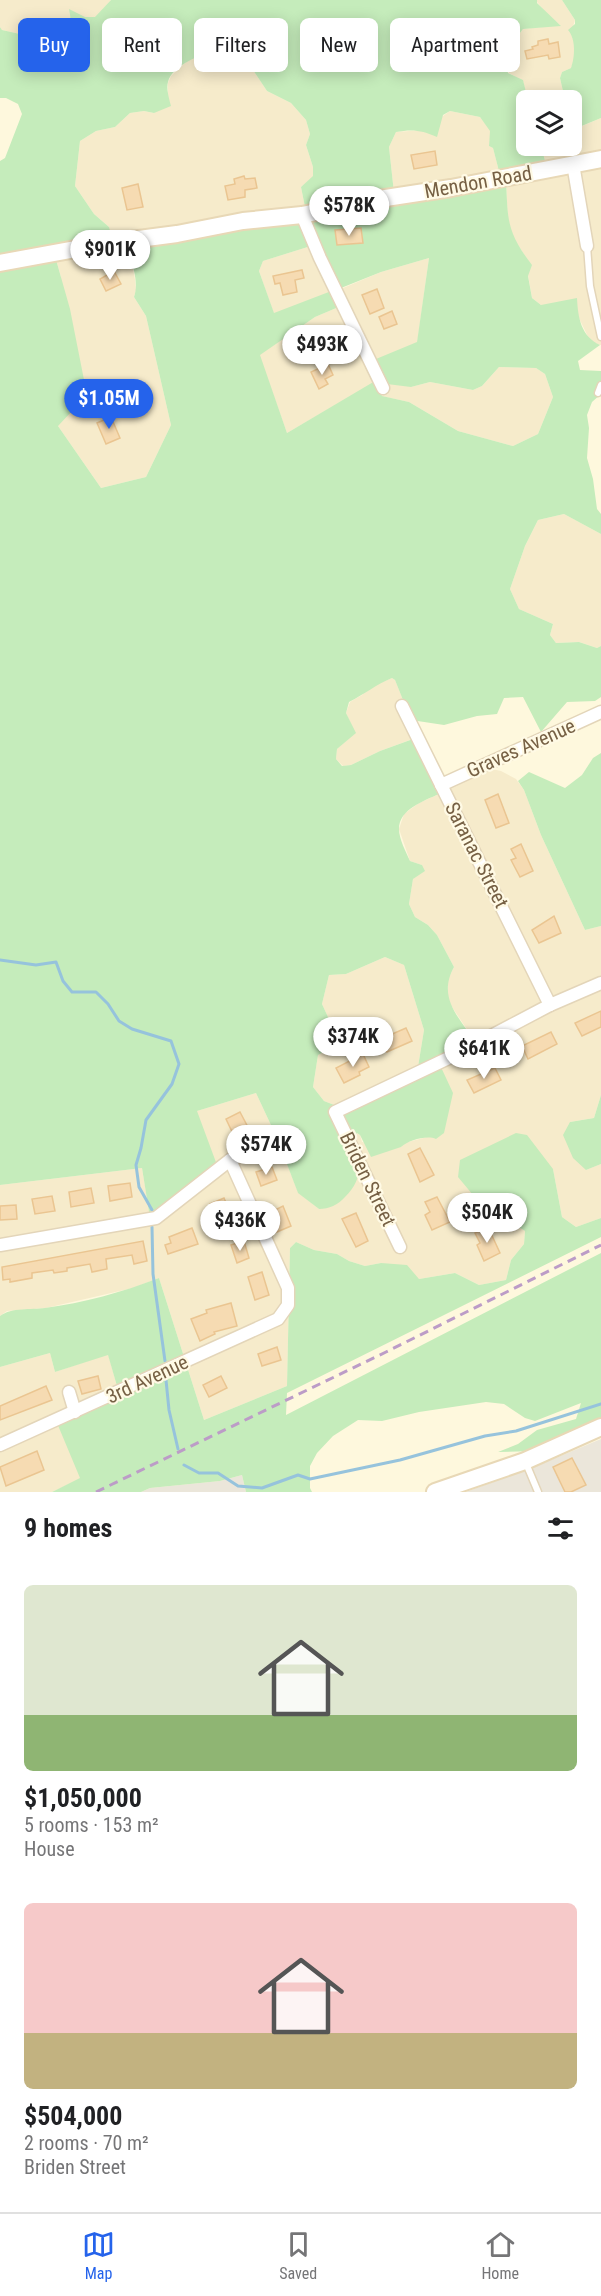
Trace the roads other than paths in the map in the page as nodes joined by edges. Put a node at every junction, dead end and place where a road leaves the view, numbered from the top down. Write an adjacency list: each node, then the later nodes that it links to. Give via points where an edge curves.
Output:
1 (601, 159): 2 (street, Mendon Road)
2 (573, 164): 3 (street, Mendon Road); 4 (street)
3 (302, 215): 5 (street, Mendon Road, via 243,221); 8 (street)
4 (587, 246): 6 (lane, via 590,286)
5 (0, 263)
6 (601, 337)
7 (601, 385): 9 (lane)
8 (383, 388)
9 (598, 393)
10 (402, 705): 12 (street, Saranac Street)
11 (601, 712): 12 (street, Graves Avenue)
12 (441, 784): 14 (street, Saranac Street)
13 (601, 983): 14 (street)
14 (550, 1005): 18 (street, Briden Street, via 335,1112)
15 (272, 1141): 16 (street)
16 (230, 1160): 17 (street, via 156,1218); 20 (street, 3rd Avenue, via 288,1288 288,1305 278,1319)
17 (0, 1245)
18 (400, 1247)
19 (69, 1392): 20 (street)
20 (75, 1412): 22 (street, 3rd Avenue)
21 (601, 1427): 23 (street)
22 (0, 1445)
23 (525, 1461): 24 (street); 25 (lane)
24 (435, 1492)
25 (538, 1492)

